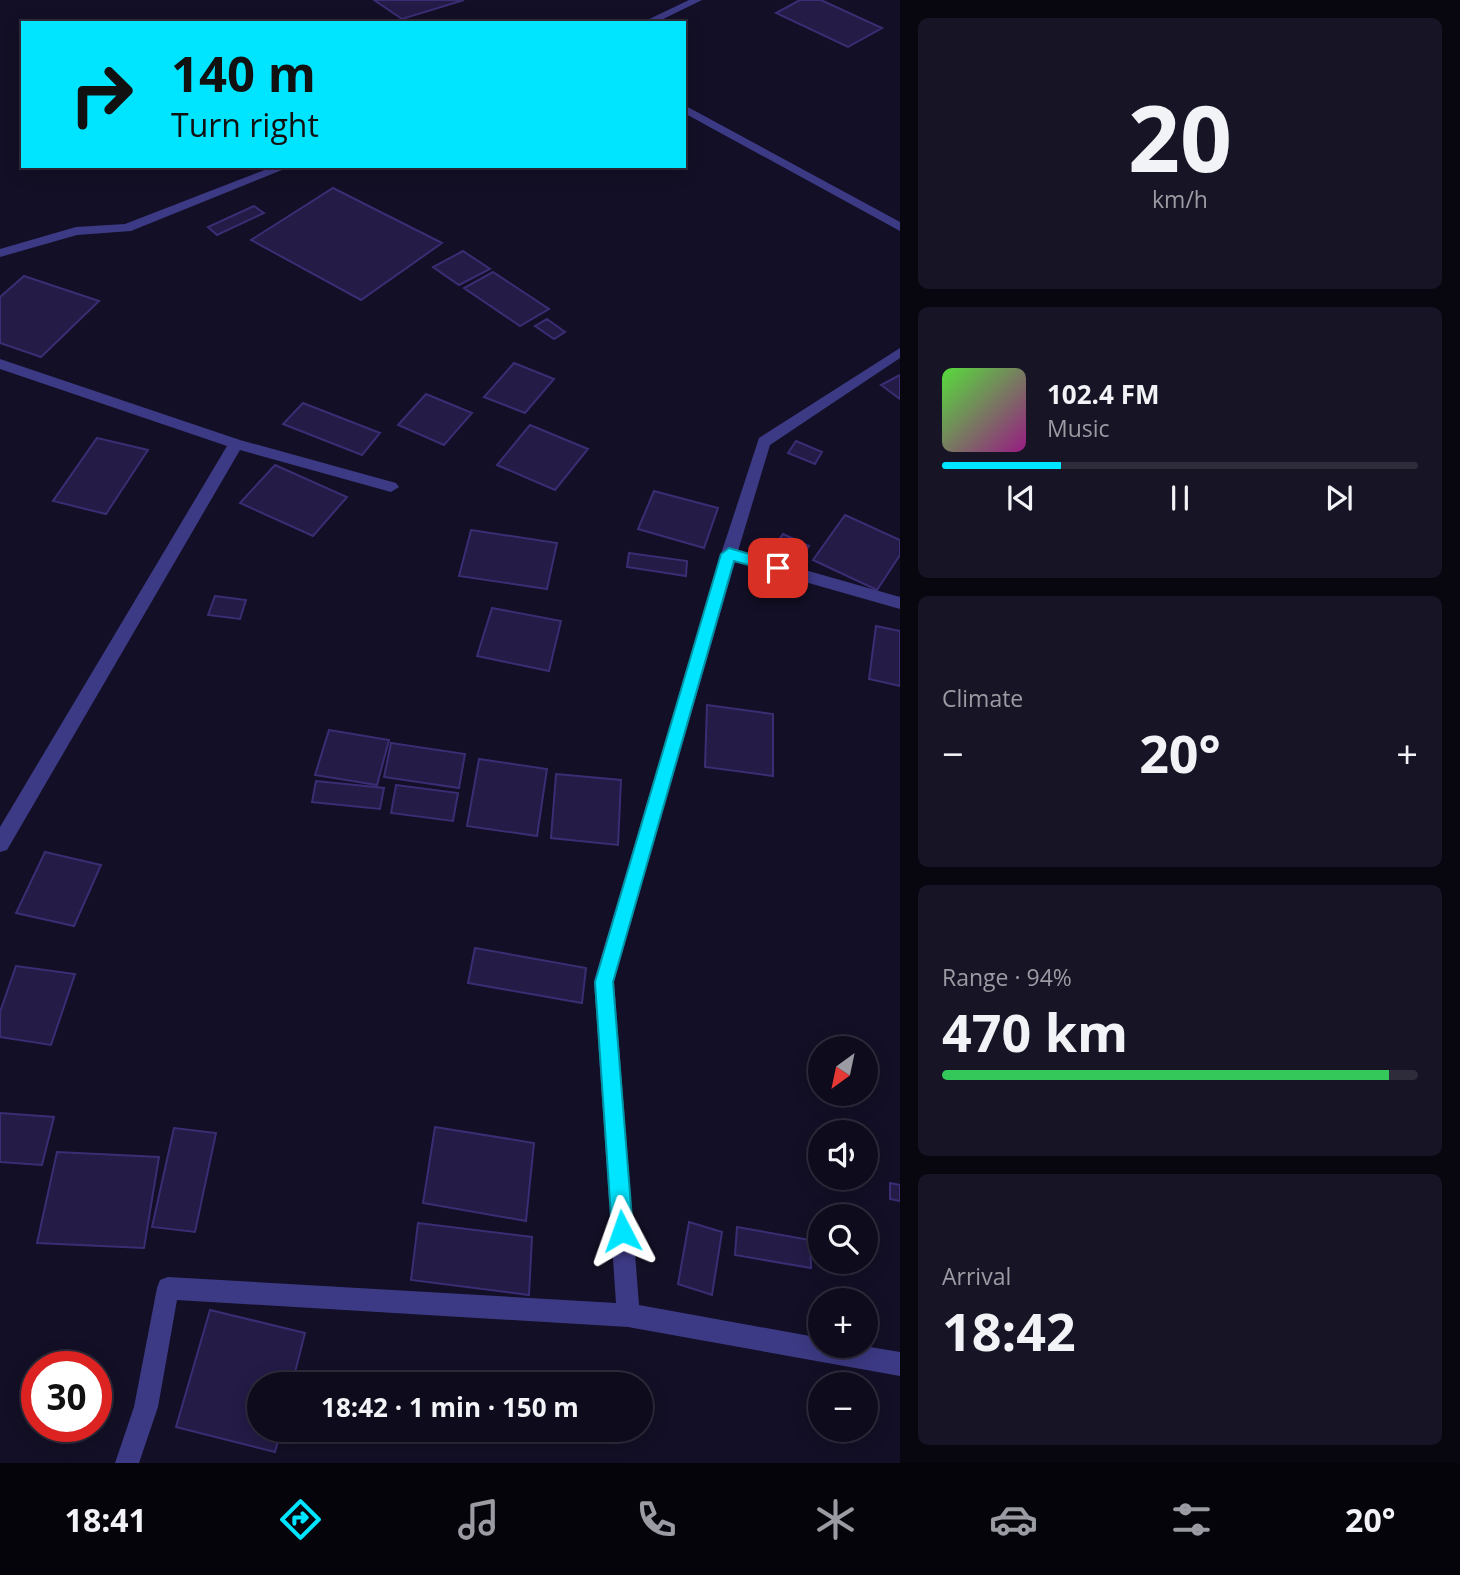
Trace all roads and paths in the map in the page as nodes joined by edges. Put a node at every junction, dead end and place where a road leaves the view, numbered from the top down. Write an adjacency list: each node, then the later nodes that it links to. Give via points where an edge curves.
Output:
1 (697, 0): 2 (street)
2 (650, 21)
3 (686, 109): 5 (street)
4 (281, 168): 6 (street, via 127,228 76,231)
5 (900, 227)
6 (0, 254)
7 (900, 352): 11 (street, via 764,442)
8 (0, 364): 9 (street)
9 (236, 444): 10 (street); 13 (street)
10 (391, 487)
11 (729, 554): 12 (street); 14 (street, via 604,982)
12 (900, 603)
13 (0, 844)
14 (628, 1314): 15 (street); 16 (street, via 168,1288 146,1408)
15 (900, 1364)
16 (127, 1463)

